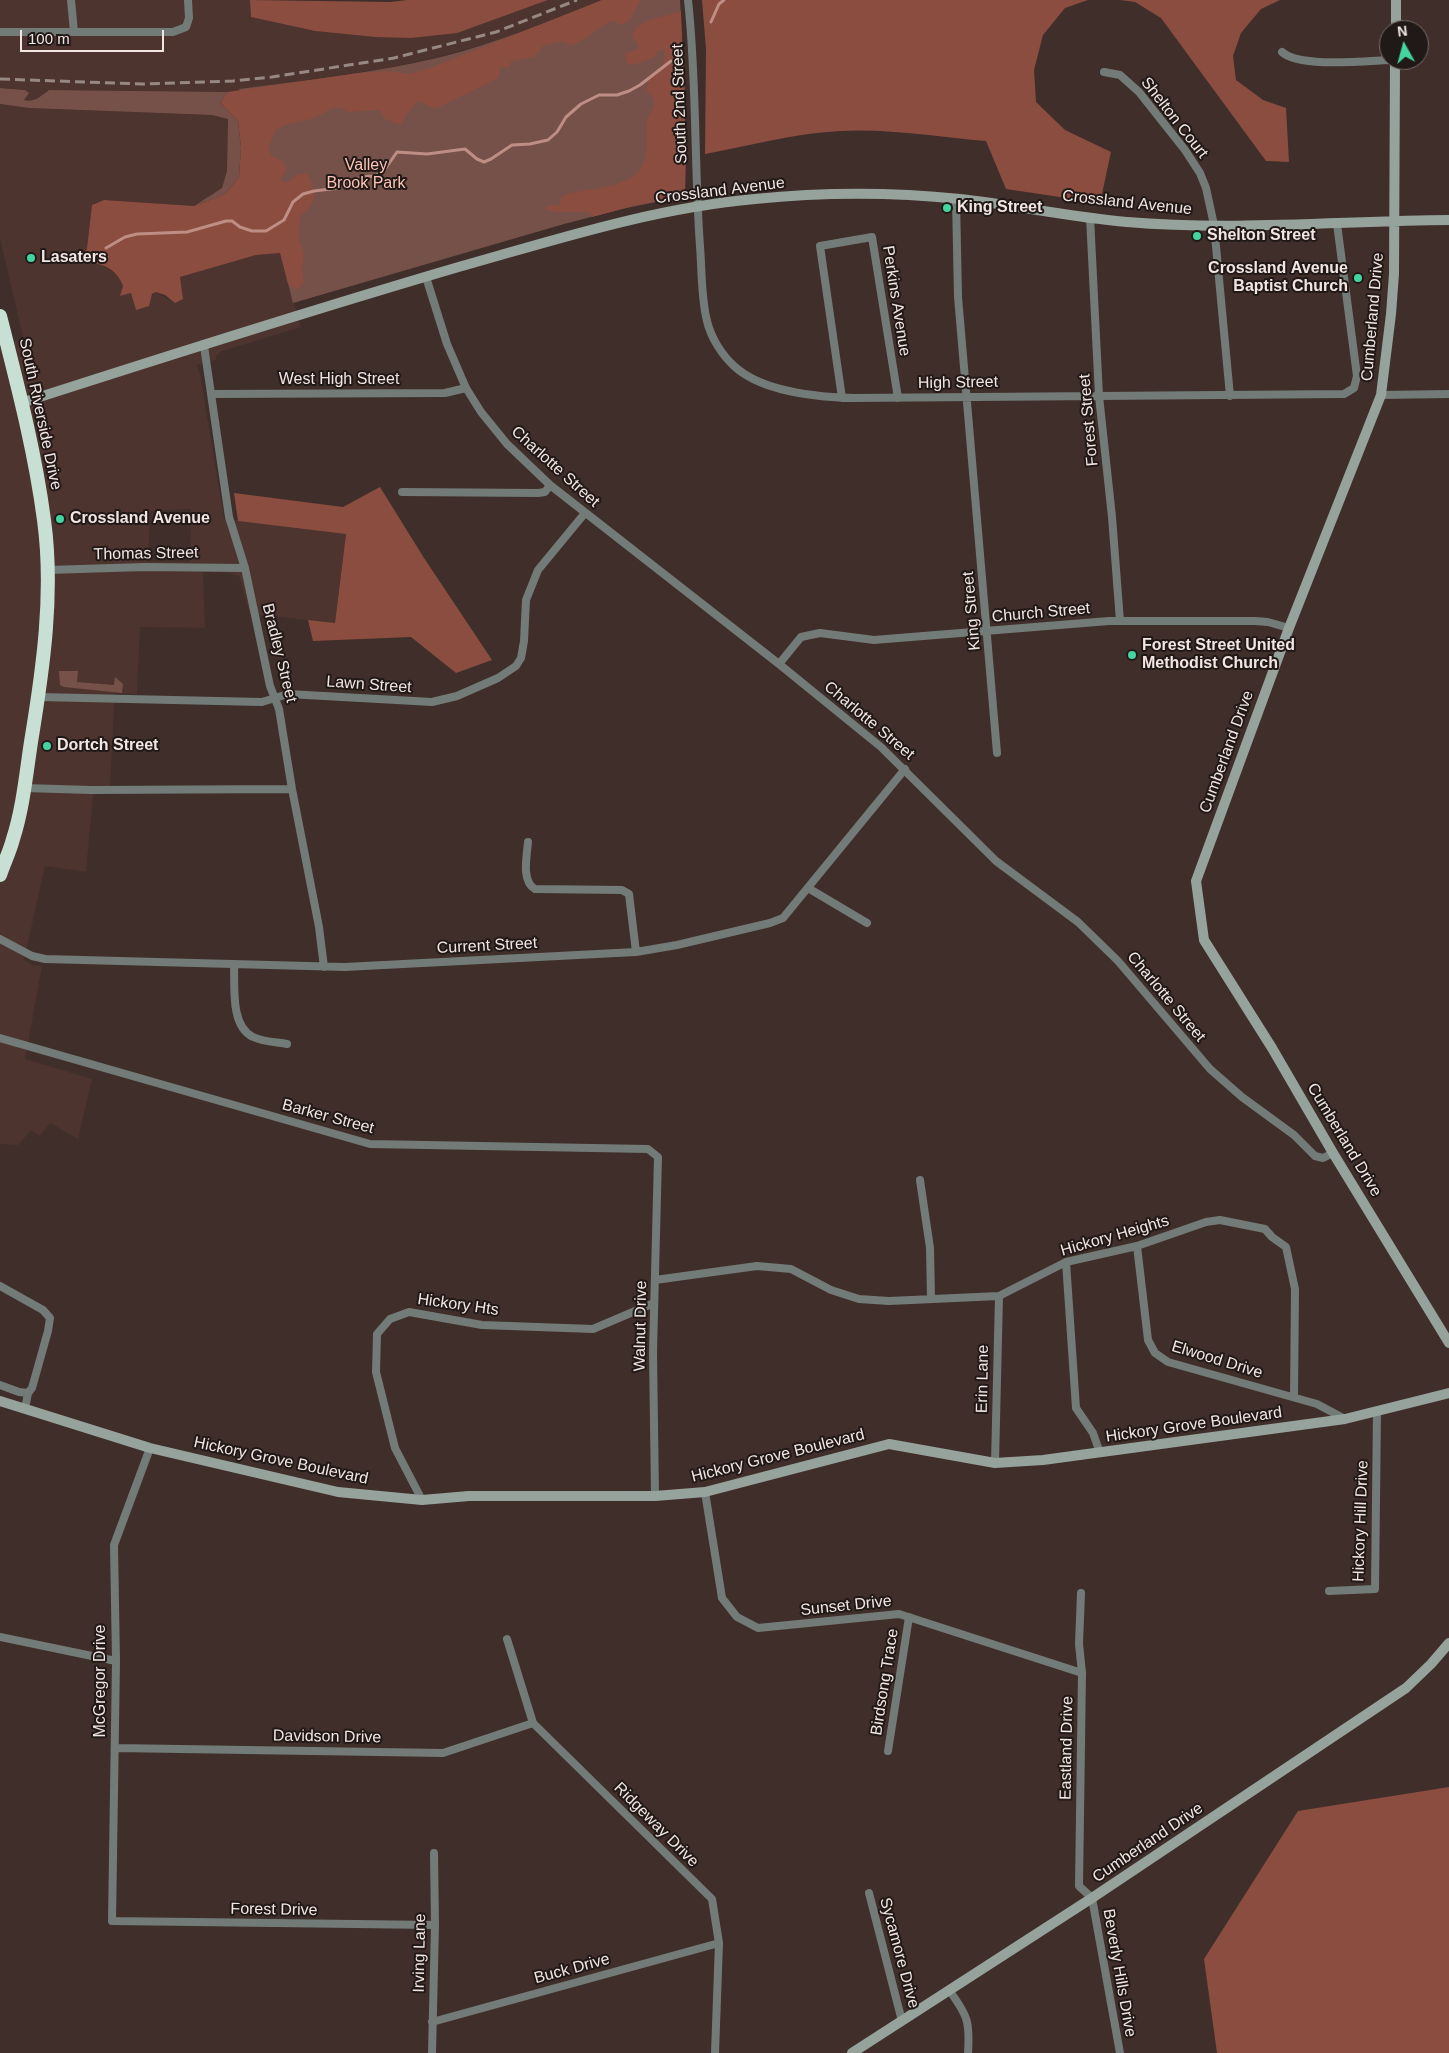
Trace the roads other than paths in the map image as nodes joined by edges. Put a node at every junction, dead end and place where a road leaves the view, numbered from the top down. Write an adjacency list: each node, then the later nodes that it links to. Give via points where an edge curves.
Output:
1 (71, 0): 7 (street)
2 (188, 0): 7 (street, via 186,27 173,32)
3 (688, 0): 13 (street, South 2nd Street)
4 (1396, 0): 5 (main road)
5 (1396, 20)
6 (0, 32): 7 (street)
7 (74, 32)
8 (1282, 52): 9 (street, via 1304,61)
9 (1379, 60)
10 (1395, 70): 15 (main road, Cumberland Drive)
11 (1104, 72): 18 (street, Shelton Court, via 1128,81 1176,137 1203,180)
12 (956, 199): 13 (main road, Crossland Avenue, via 799,196); 14 (main road, Crossland Avenue); 26 (street, King Street, via 958,297)
13 (697, 207): 19 (main road, Crossland Avenue, via 640,217); 29 (street, High Street, via 705,315 724,356 756,381 793,391)
14 (1090, 217): 18 (main road, Crossland Avenue, via 1141,223); 27 (street, Forest Street)
15 (1394, 220): 16 (main road, Crossland Avenue); 17 (main road, Crossland Avenue); 24 (main road, Cumberland Drive, via 1391,314)
16 (1449, 220)
17 (1337, 224): 18 (main road, Crossland Avenue); 28 (street, High Street, via 1356,368 1354,388 1336,396)
18 (1214, 225): 28 (street)
19 (426, 277): 21 (main road, Crossland Avenue); 22 (street, Charlotte Street, via 447,344)
20 (0, 316): 31 (highway, South Riverside Drive)
21 (204, 346): 23 (street, Bradley Street); 31 (main road, Crossland Avenue)
22 (466, 388): 23 (street, West High Street, via 445,393); 32 (street, Charlotte Street, via 492,428)
23 (211, 394): 35 (street, Bradley Street, via 229,517)
24 (1381, 394): 25 (street); 38 (main road, Cumberland Drive)
25 (1449, 394)
26 (967, 396): 27 (street, High Street); 30 (street, High Street); 39 (street, King Street)
27 (1099, 396): 28 (street, High Street); 37 (street, Forest Street)
28 (1230, 396)
29 (842, 398): 30 (street, High Street); 30 (street, Perkins Avenue, via 820,246 872,237)
30 (898, 398)
31 (21, 403): 36 (highway, South Riverside Drive, via 39,487)
32 (550, 485): 33 (street, via 545,492 538,493); 34 (street, Charlotte Street)
33 (402, 492)
34 (585, 513): 40 (street, Charlotte Street); 42 (street, Lawn Street, via 533,579 526,600 523,651 516,666 507,673 457,696 432,702 288,694)
35 (245, 568): 36 (street, Thomas Street); 42 (street, Bradley Street)
36 (48, 570): 41 (highway, South Riverside Drive)
37 (1120, 621): 38 (street, Church Street, via 1255,621); 39 (street, Church Street)
38 (1289, 628): 57 (main road, Cumberland Drive, via 1196,881 1204,940)
39 (988, 631): 40 (street, Church Street, via 874,640 809,634 793,644); 43 (street, King Street)
40 (779, 664): 44 (street, Charlotte Street)
41 (39, 697): 42 (street, Lawn Street, via 262,702); 45 (highway, South Riverside Drive)
42 (274, 698): 46 (street, Bradley Street, via 279,709)
43 (997, 753)
44 (905, 769): 49 (street, Current Street); 57 (street, Charlotte Street, via 990,855 1078,922 1118,961 1210,1069 1316,1156 1323,1158)
45 (25, 788): 46 (street); 48 (highway, South Riverside Drive, via 14,839)
46 (292, 789): 54 (street, Bradley Street)
47 (528, 842): 52 (street, via 527,878 531,887 622,890 629,894)
48 (0, 875)
49 (808, 888): 50 (street); 52 (street, Current Street, via 788,913 777,921 677,946)
50 (866, 923)
51 (0, 939): 53 (street, Current Street, via 32,956 45,959)
52 (636, 952): 54 (street, Current Street)
53 (234, 964): 54 (street, Current Street); 56 (street, via 237,1013 244,1030 259,1039)
54 (324, 967)
55 (0, 1038): 58 (street, Barker Street, via 370,1144 648,1149)
56 (288, 1044)
57 (1333, 1153): 67 (main road, Cumberland Drive)
58 (658, 1157): 62 (street, Walnut Drive)
59 (920, 1180): 65 (street, via 930,1248)
60 (1137, 1246): 61 (street, Hickory Heights); 71 (street, Elwood Drive, via 1148,1340 1155,1353 1168,1362); 71 (street, Hickory Heights, via 1220,1220 1265,1229 1286,1247 1295,1289)
61 (1066, 1262): 64 (street, Hickory Heights); 77 (street, via 1076,1408 1093,1433)
62 (655, 1280): 65 (street, Hickory Heights, via 757,1266 791,1269 831,1290 860,1299); 66 (street, Walnut Drive)
63 (0, 1286): 69 (street, via 43,1310 50,1318)
64 (999, 1296): 65 (street, Hickory Heights); 78 (street, Erin Lane)
65 (931, 1299)
66 (654, 1303): 80 (street, Walnut Drive); 81 (street, Hickory Hts, via 594,1329 482,1325 409,1312 390,1319 377,1334 376,1372 395,1448)
67 (1449, 1343)
68 (0, 1385): 69 (street)
69 (28, 1393): 73 (street)
70 (1449, 1393): 74 (main road, Hickory Grove Boulevard)
71 (1294, 1397): 75 (street, Elwood Drive, via 1317,1404)
72 (0, 1401): 73 (main road, Hickory Grove Boulevard)
73 (26, 1409): 76 (main road, Hickory Grove Boulevard)
74 (1377, 1411): 75 (main road, Hickory Grove Boulevard); 82 (street, Hickory Hill Drive, via 1375,1589)
75 (1345, 1419): 77 (main road, Hickory Grove Boulevard)
76 (150, 1448): 81 (main road, Hickory Grove Boulevard, via 338,1492); 88 (street, McGregor Drive, via 114,1545)
77 (1100, 1452): 78 (main road, Hickory Grove Boulevard)
78 (995, 1463): 79 (main road, Hickory Grove Boulevard, via 889,1444)
79 (706, 1492): 80 (main road, Hickory Grove Boulevard); 84 (street, Sunset Drive, via 722,1598 737,1617 758,1628 899,1614)
80 (655, 1496): 81 (main road, Hickory Grove Boulevard, via 469,1496)
81 (422, 1500)
82 (1329, 1591)
83 (1080, 1593): 89 (street, Eastland Drive)
84 (909, 1617): 89 (street, Sunset Drive); 92 (street, Birdsong Trace)
85 (0, 1637): 88 (street)
86 (507, 1639): 90 (street, Ridgeway Drive)
87 (1449, 1643): 95 (main road, Cumberland Drive, via 1406,1688)
88 (116, 1661): 91 (street, McGregor Drive)
89 (1082, 1673): 95 (street, Eastland Drive, via 1079,1886)
90 (533, 1723): 91 (street, Davidson Drive, via 443,1753); 98 (street, Ridgeway Drive, via 712,1899)
91 (115, 1748): 96 (street, McGregor Drive)
92 (888, 1751)
93 (434, 1853): 97 (street, Irving Lane)
94 (869, 1893): 100 (street, Sycamore Drive)
95 (1092, 1898): 99 (main road, Cumberland Drive); 106 (street, Beverly Hills Drive)
96 (112, 1921): 97 (street, Forest Drive)
97 (435, 1926): 101 (street, Irving Lane)
98 (719, 1943): 101 (street, Buck Drive); 103 (street, Ridgeway Drive)
99 (949, 1990): 100 (main road, Cumberland Drive); 105 (street, via 961,2006 970,2028)
100 (902, 2021): 104 (main road, Cumberland Drive)
101 (432, 2022): 102 (street, Irving Lane)
102 (432, 2053)
103 (715, 2053)
104 (852, 2053)
105 (968, 2053)
106 (1120, 2053)

